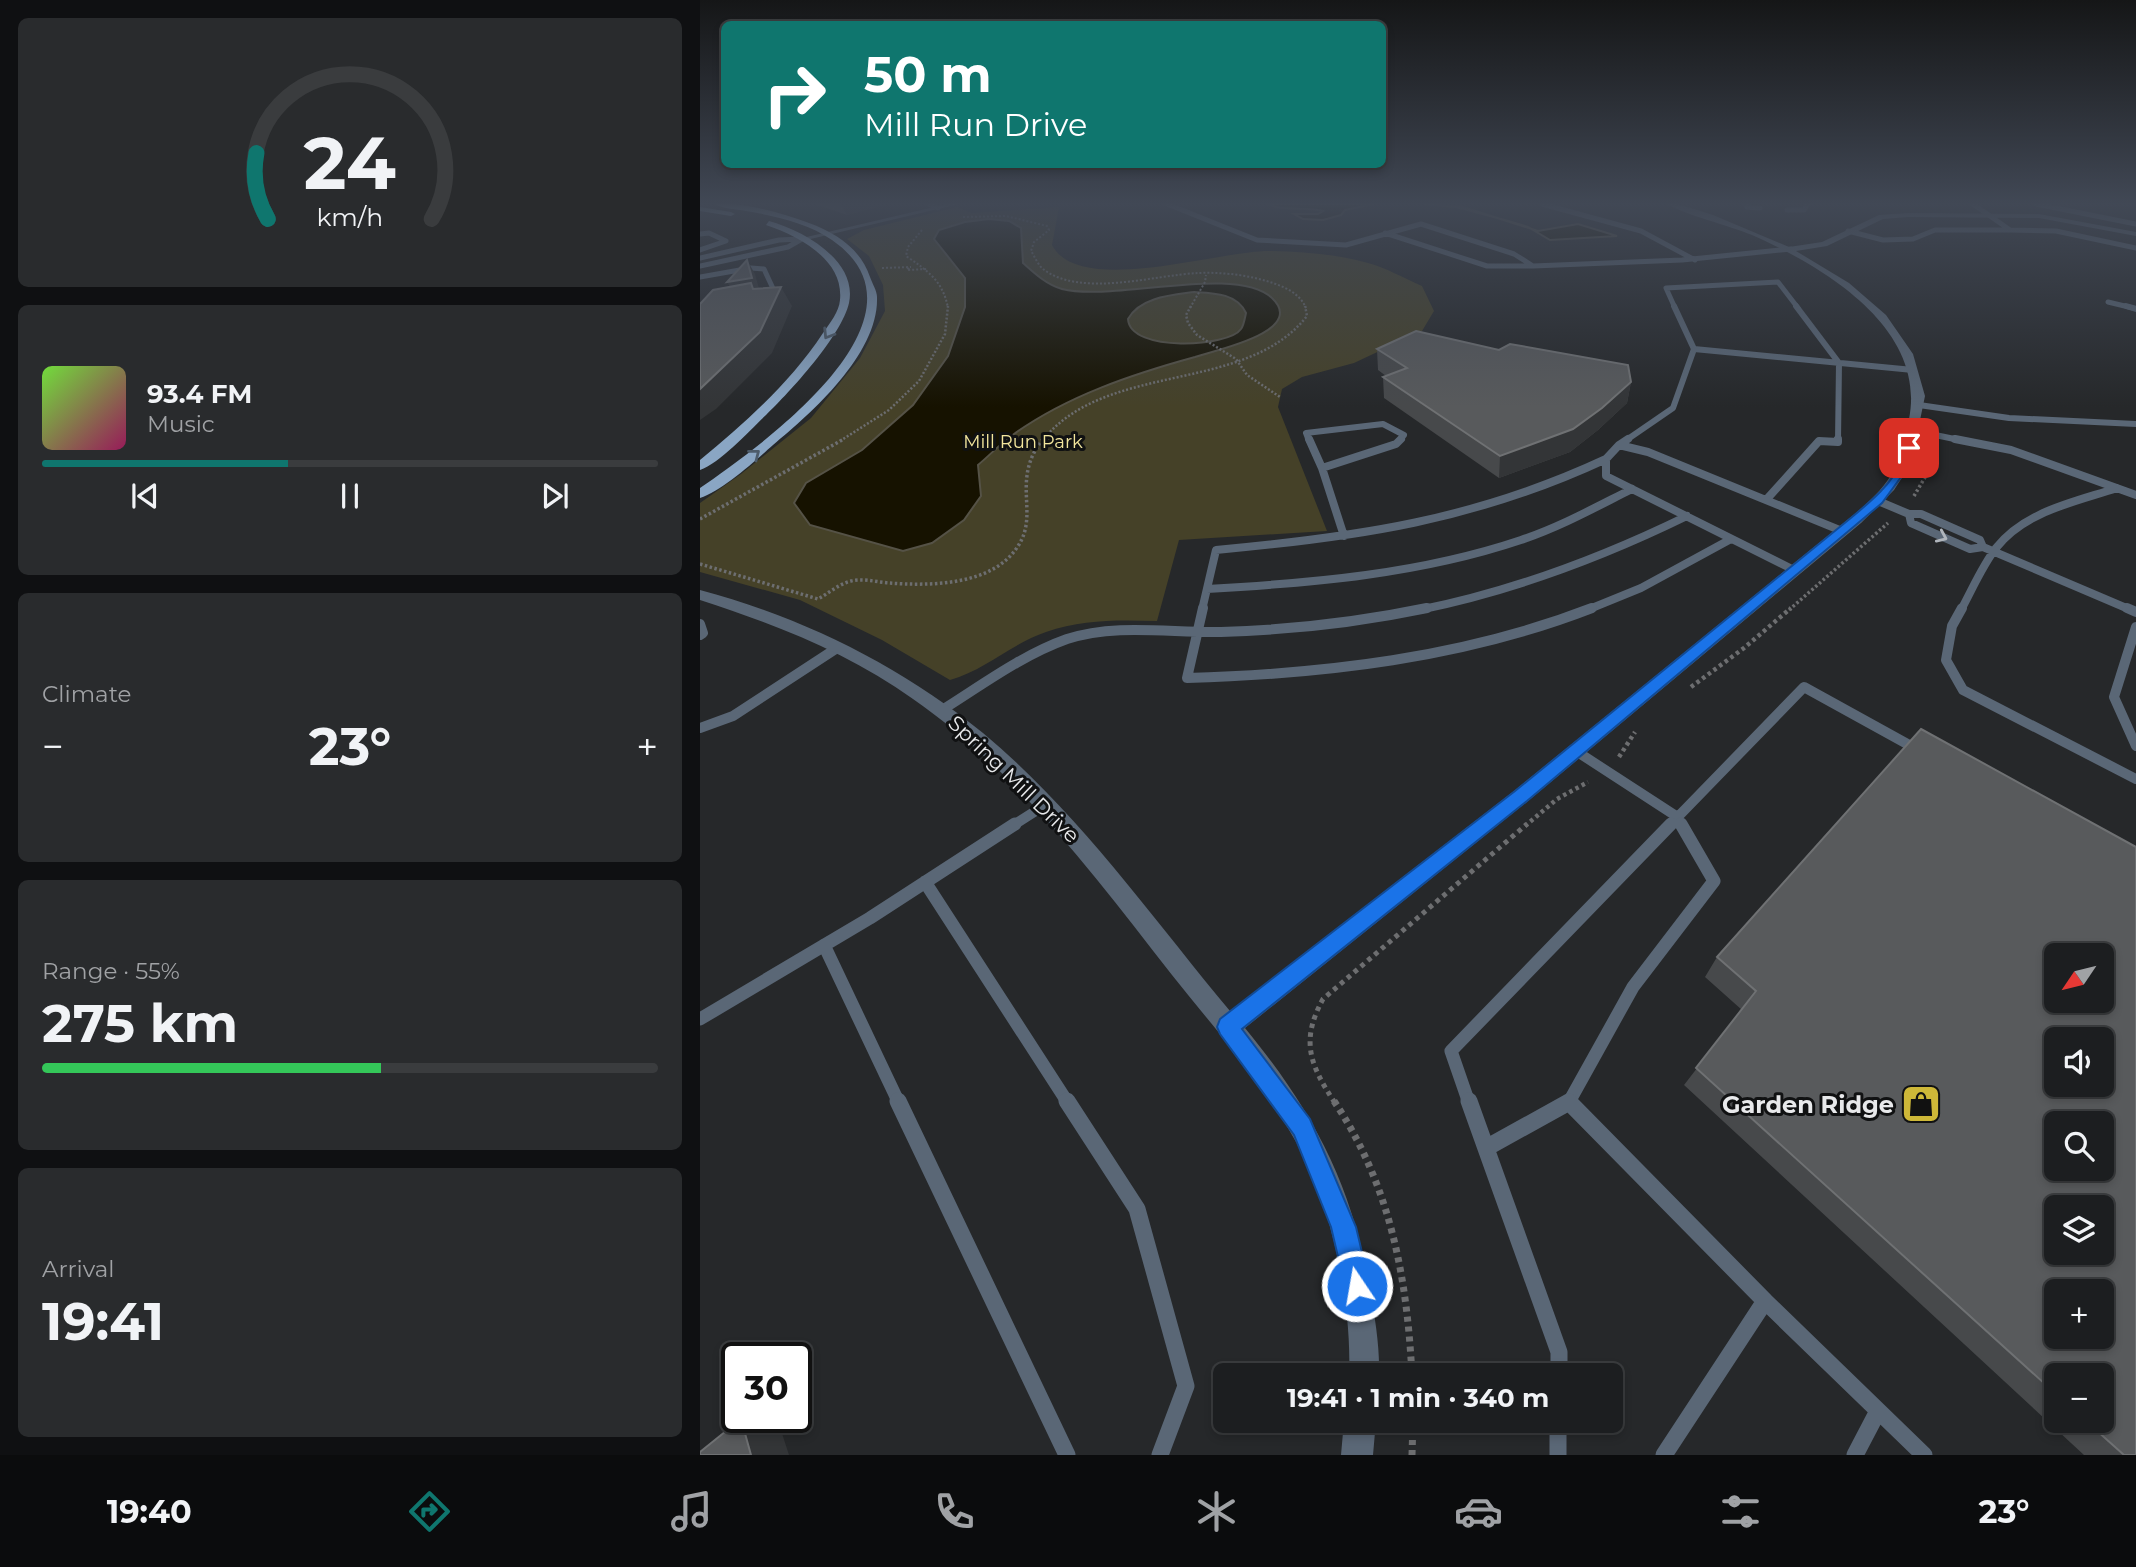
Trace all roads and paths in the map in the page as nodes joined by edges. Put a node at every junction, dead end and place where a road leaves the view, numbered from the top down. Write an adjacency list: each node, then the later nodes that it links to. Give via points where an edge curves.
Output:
1 (729, 272): 9 (lane)
2 (765, 272): 10 (lane, via 776,295)
3 (838, 272): 23 (main road, one-way to 23, via 845,299 809,363 760,418)
4 (866, 272): 27 (main road, one-way to 4, via 791,426 848,364 873,314 874,299)
5 (931, 272): 32 (path, via 947,297 948,323 928,368 910,392 837,444)
6 (1050, 272): 8 (path, via 1060,278 1117,282)
7 (1829, 272): 16 (street, via 1874,308 1902,343)
8 (1206, 275): 14 (path, via 1186,319 1203,340); 14 (path, via 1242,275 1269,282 1297,294 1306,305 1305,321 1293,334)
9 (700, 277)
10 (763, 297)
11 (2108, 302): 12 (lane)
12 (2136, 309)
13 (1694, 349): 15 (lane); 15 (lane, via 1666,288 1778,282); 21 (lane, via 1673,408)
14 (1236, 359): 17 (path, via 1247,375); 37 (path, via 1111,394 1060,423 1028,464 1027,517 1021,541 1011,555 984,572 937,584 853,581 817,599)
15 (1839, 363): 16 (lane); 29 (lane, via 1838,442 1819,441)
16 (1913, 370): 18 (street)
17 (1280, 397)
18 (1919, 405): 19 (lane, via 2009,418); 20 (street)
19 (2136, 424)
20 (1916, 430): 25 (lane, via 2011,450); 30 (street, via 1906,462)
21 (1619, 445): 22 (lane); 29 (lane, via 1648,452)
22 (1606, 459): 26 (lane, via 1606,476); 34 (lane, via 1570,477 1453,517)
23 (700, 466)
24 (1322, 468): 24 (lane, via 1396,444 1404,435 1383,424 1306,433); 34 (lane)
25 (2117, 488): 28 (lane); 36 (lane, via 2021,524)
26 (1632, 489): 31 (lane); 39 (lane, via 1568,521 1468,555 1318,582)
27 (700, 494)
28 (2136, 495)
29 (1766, 500): 33 (lane)
30 (1878, 501): 33 (street); 36 (lane, via 1909,514 1911,523 1970,549)
31 (1687, 516): 35 (lane); 44 (lane, via 1570,570 1477,598 1295,627)
32 (700, 519)
33 (1842, 531): 38 (street)
34 (1344, 536): 39 (lane, via 1216,550)
35 (1731, 539): 38 (lane); 44 (lane, via 1628,593 1541,626 1447,651 1312,671 1187,678)
36 (1993, 551): 41 (lane); 54 (lane, via 1952,626 1946,660 1963,690)
37 (700, 564)
38 (1794, 570): 52 (street)
39 (1207, 589): 44 (lane)
40 (700, 595): 46 (street, Spring Mill Drive, via 776,619)
41 (2136, 612)
42 (700, 624): 45 (lane)
43 (2136, 627): 48 (lane, via 2115,697)
44 (1197, 632): 47 (lane, via 1086,634 1051,645)
45 (700, 635)
46 (837, 648): 47 (street, Spring Mill Drive); 50 (lane, via 733,716)
47 (942, 710): 55 (street, Spring Mill Drive)
48 (2124, 718): 49 (lane); 51 (lane)
49 (2136, 723)
50 (700, 728)
51 (2136, 746)
52 (1576, 751): 56 (lane); 60 (street)
53 (1935, 760): 56 (lane, via 1804,687)
54 (2136, 779)
55 (1045, 805): 57 (lane); 60 (street, Spring Mill Drive)
56 (1676, 816): 61 (lane, via 1714,881 1633,987); 62 (lane, via 1451,1051)
57 (925, 882): 58 (lane); 71 (lane, via 1136,1209 1186,1386)
58 (824, 945): 59 (lane); 70 (lane)
59 (700, 1019)
60 (1228, 1027): 64 (street, Spring Mill Drive, via 1302,1127 1340,1216 1357,1286)
61 (1569, 1102): 62 (lane); 63 (lane)
62 (1486, 1148): 65 (lane, via 1559,1352)
63 (1765, 1301): 66 (lane); 75 (lane)
64 (1363, 1363)
65 (1559, 1363)
66 (1878, 1410): 76 (lane); 77 (lane)
67 (1359, 1433): 72 (street)
68 (1413, 1433): 73 (path)
69 (1558, 1433): 74 (lane)
70 (1067, 1455)
71 (1160, 1455)
72 (1357, 1455)
73 (1412, 1455)
74 (1558, 1455)
75 (1664, 1455)
76 (1855, 1455)
77 (1924, 1455)

